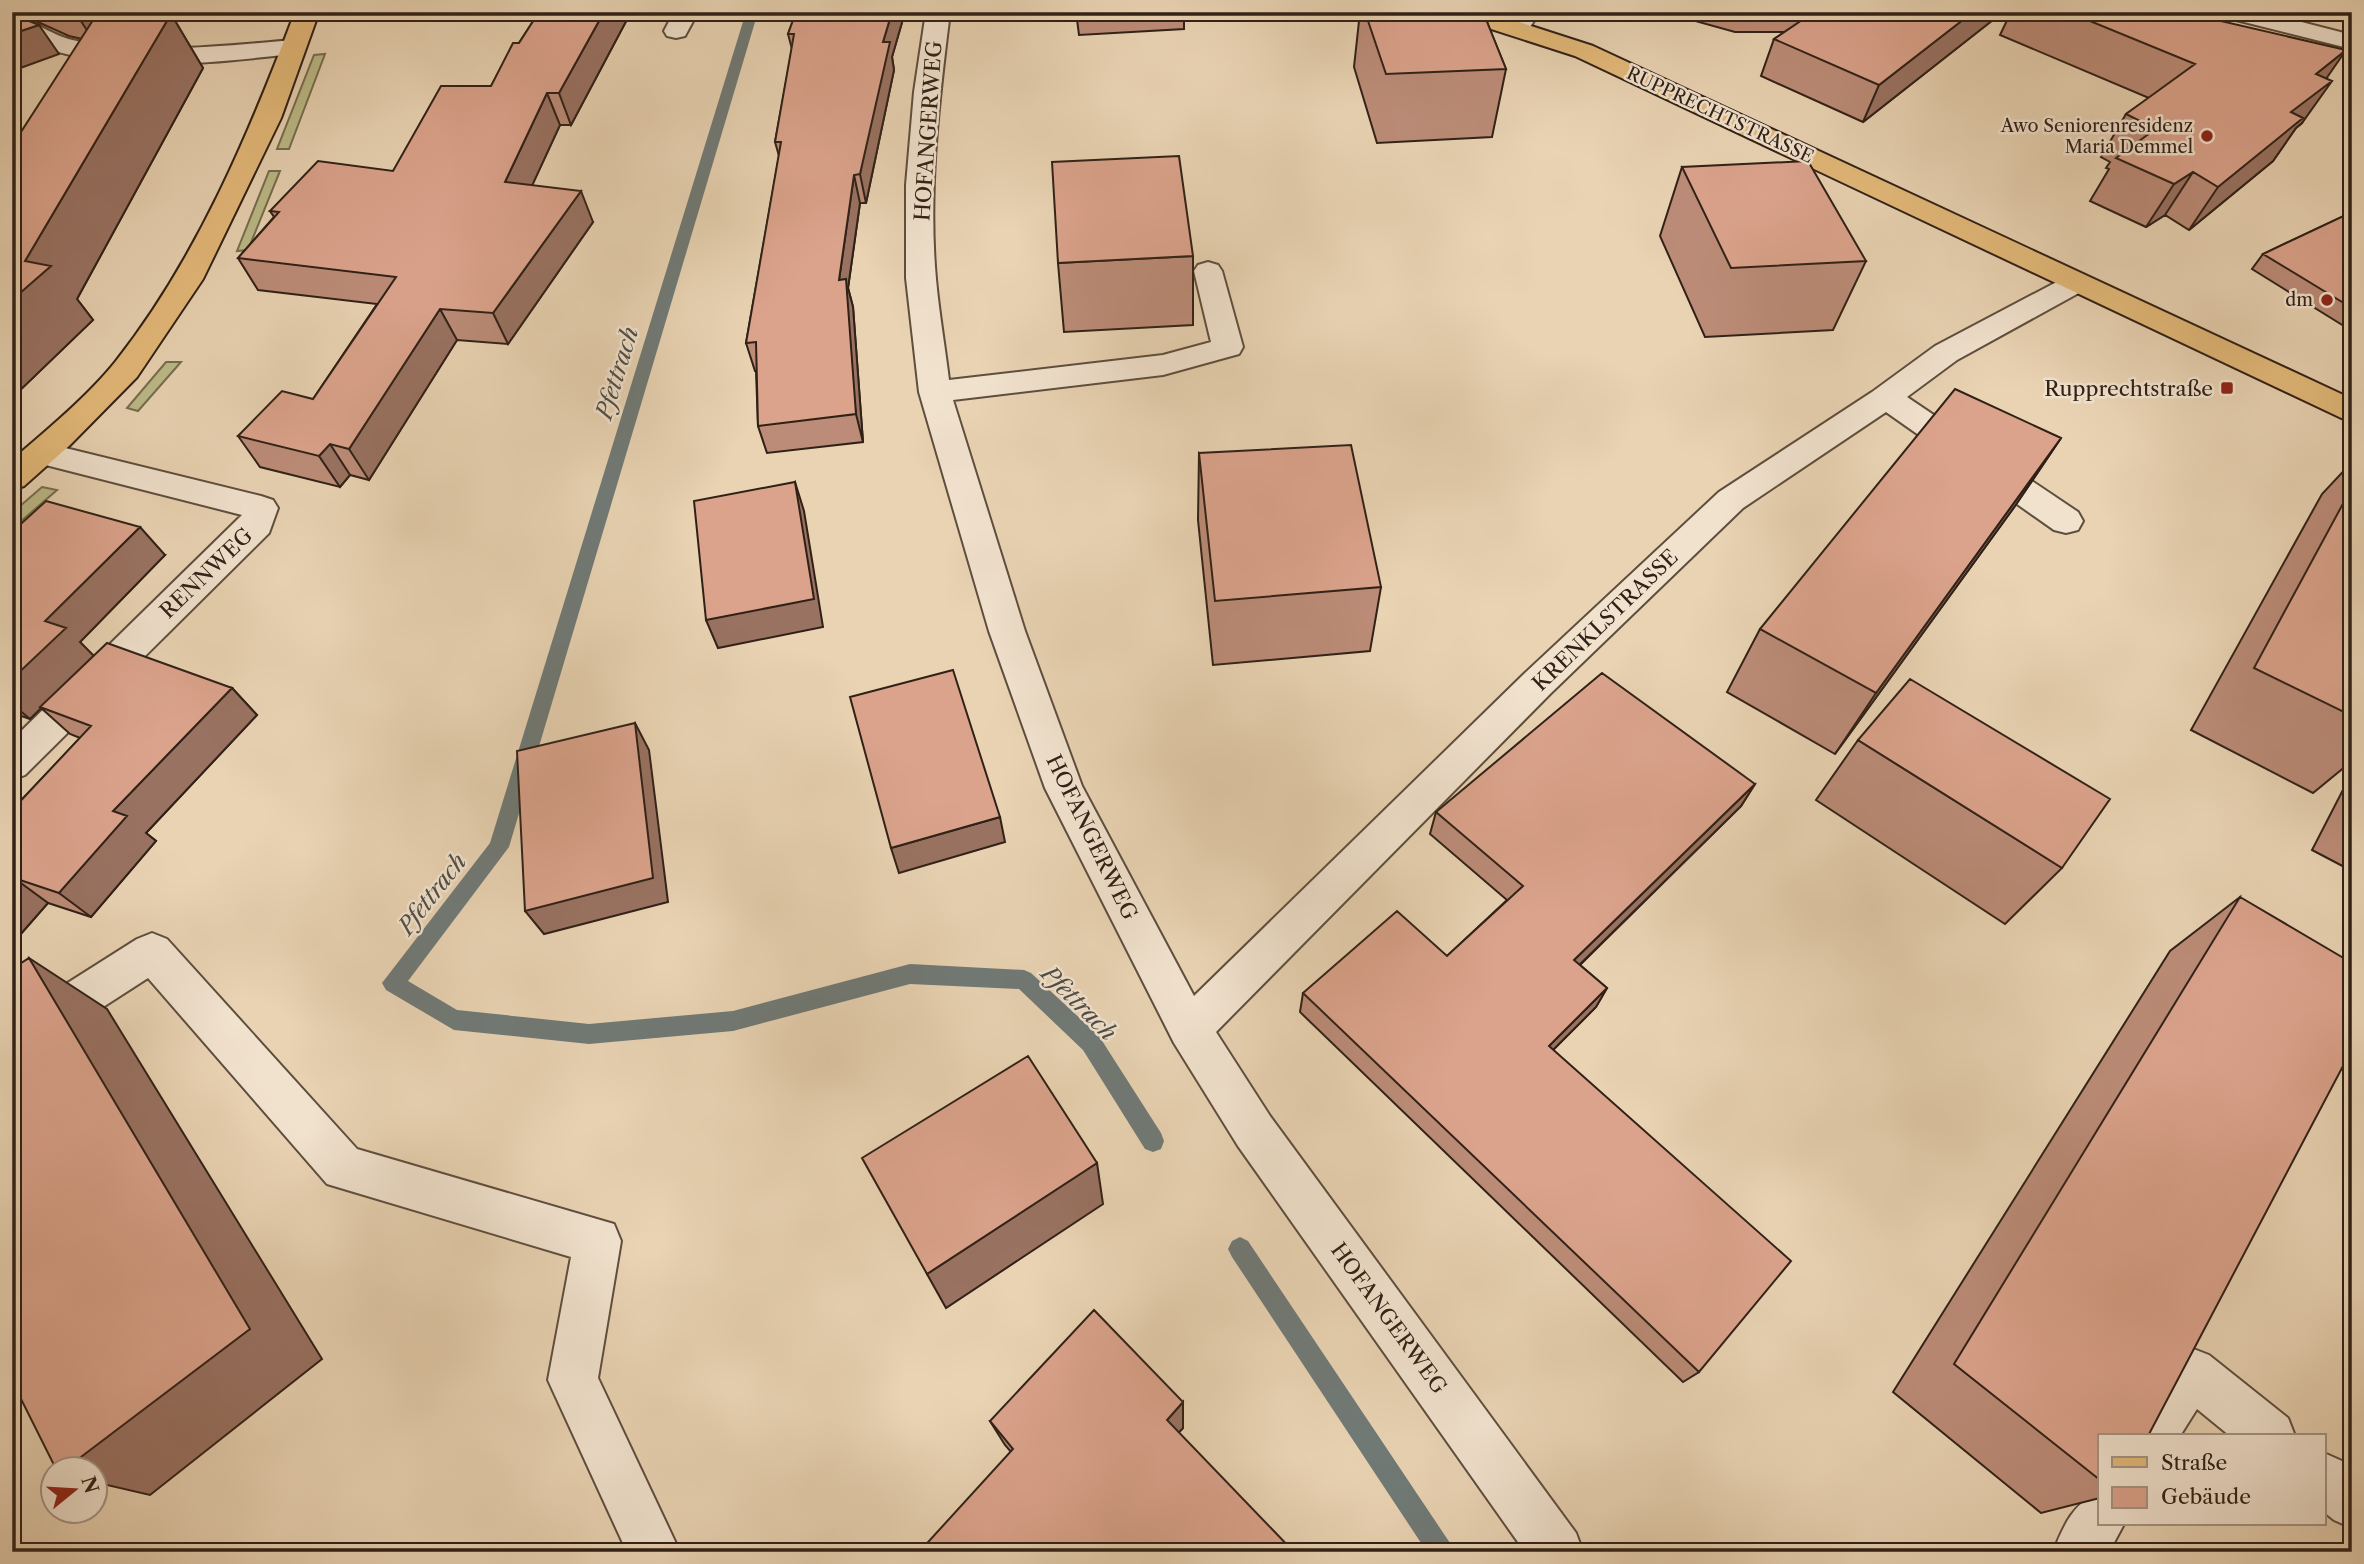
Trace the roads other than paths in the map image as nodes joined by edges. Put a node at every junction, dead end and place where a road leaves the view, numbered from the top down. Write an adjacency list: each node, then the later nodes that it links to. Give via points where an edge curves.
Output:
1 (307, 12): 8 (main road)
2 (938, 12): 11 (street, HOFANGERWEG, via 919,185 921,278)
3 (1463, 12): 5 (main road, RUPPRECHTSTRASSE)
4 (2233, 12): 7 (street)
5 (1522, 20): 10 (main road, RUPPRECHTSTRASSE)
6 (12, 22): 8 (street, via 49,42 93,51 216,55)
7 (2352, 42)
8 (293, 47): 14 (main road, via 268,118 188,279 126,370)
9 (1208, 271): 11 (street, via 1228,347 1163,365)
10 (2077, 282): 12 (street, KRENKLSTRASSE, via 1945,353); 13 (main road, RUPPRECHTSTRASSE)
11 (935, 393): 18 (street, HOFANGERWEG, via 1007,631 1063,788)
12 (1883, 399): 16 (street, via 1903,407); 18 (street, KRENKLSTRASSE, via 1731,500 1538,683)
13 (2352, 412)
14 (41, 453): 15 (main road); 17 (street, RENNWEG, via 261,508 257,524)
15 (12, 478)
16 (2066, 521)
17 (12, 764)
18 (1189, 1029): 26 (street, HOFANGERWEG, via 1262,1142)
19 (22, 1036): 25 (street, via 152,952 343,1168 597,1241 573,1380)
20 (2152, 1434): 21 (street, via 2190,1373)
21 (2267, 1434)
22 (2326, 1481): 23 (street)
23 (2352, 1502)
24 (2098, 1521): 27 (street)
25 (654, 1552)
26 (1557, 1552)
27 (2079, 1552)

